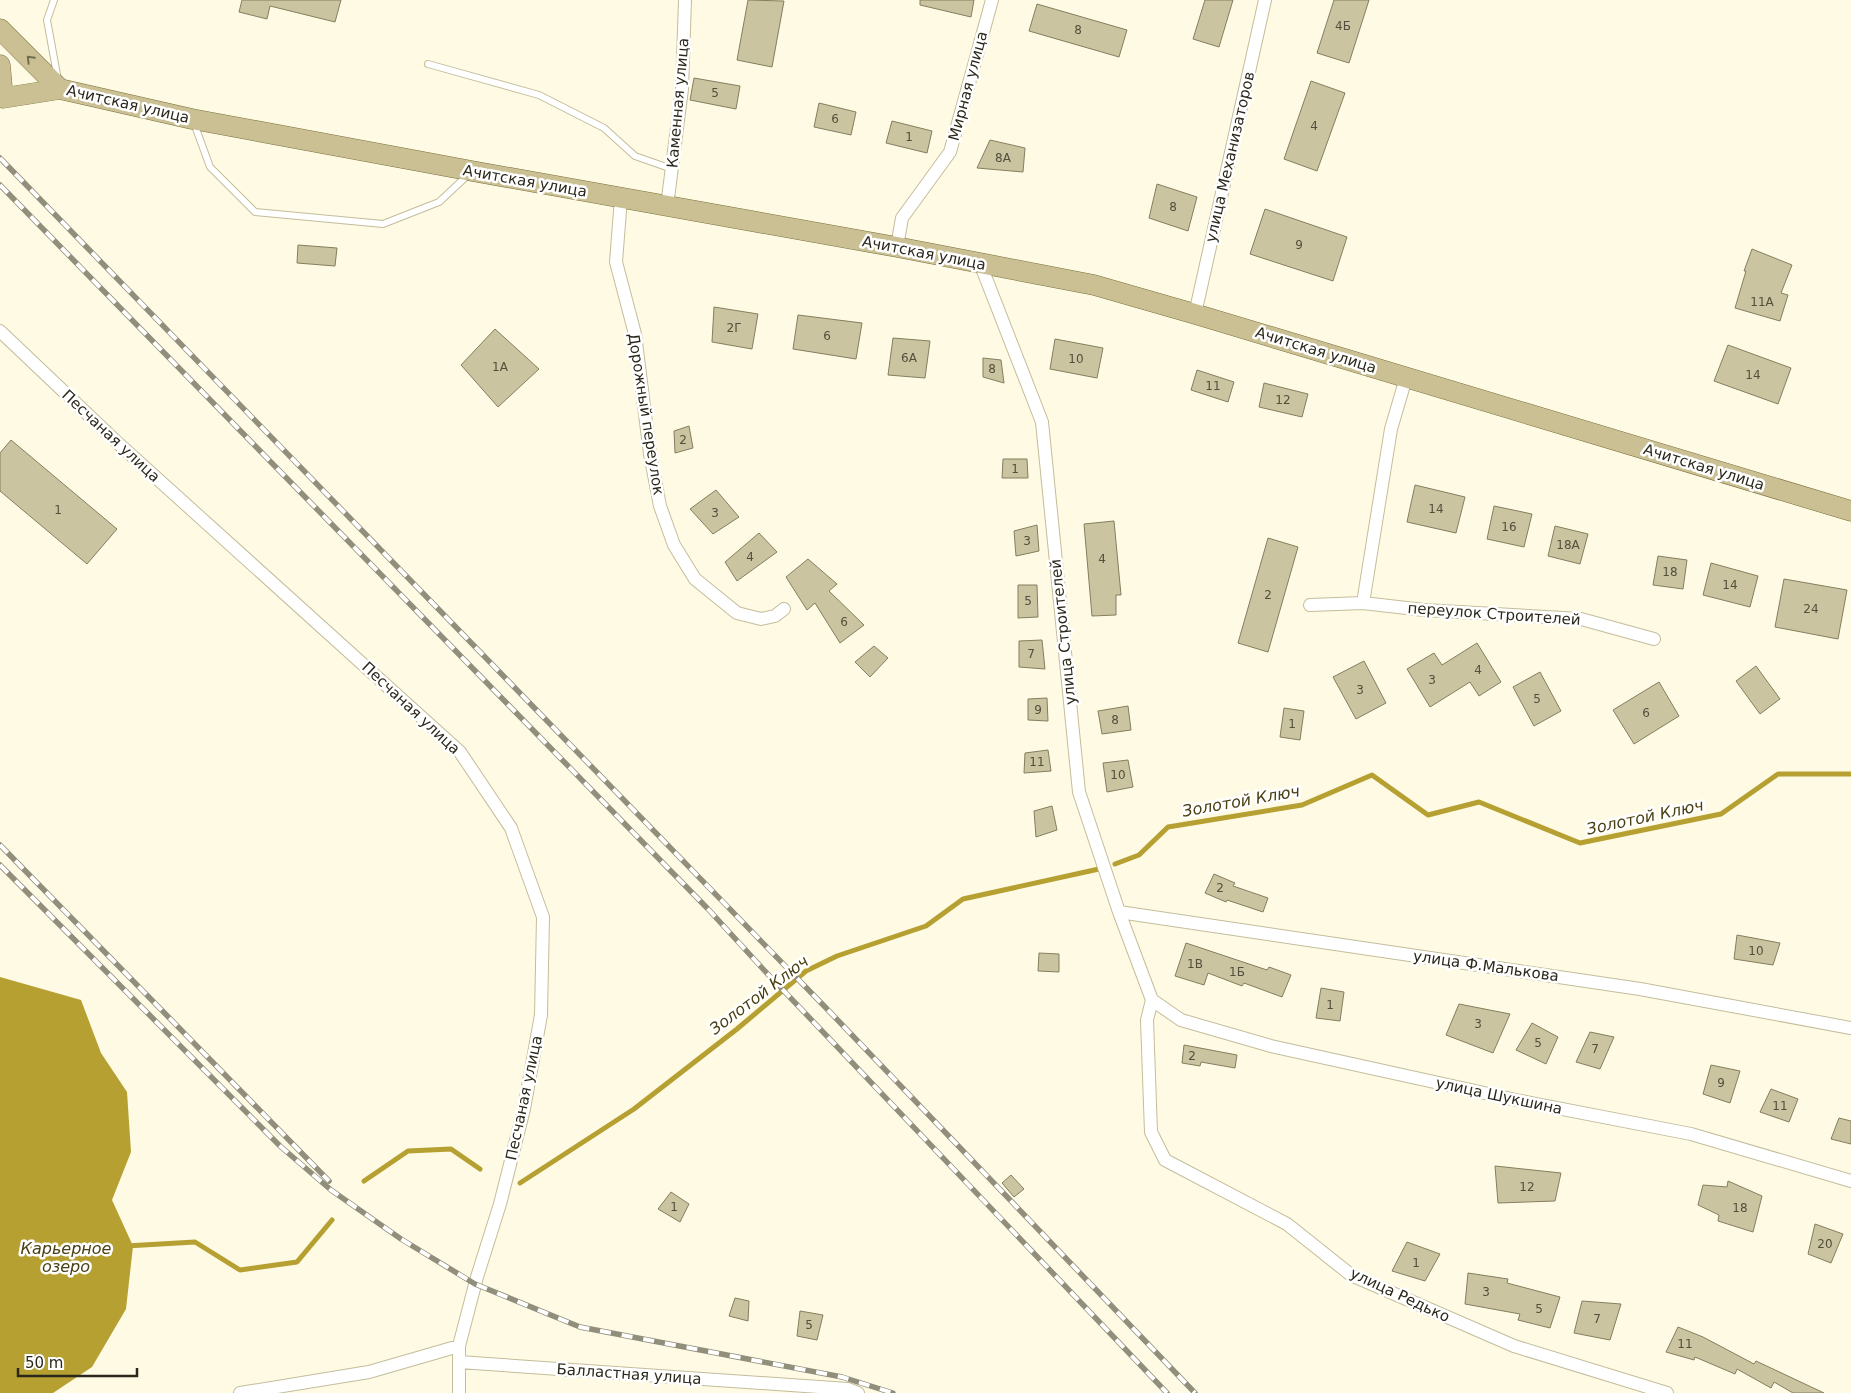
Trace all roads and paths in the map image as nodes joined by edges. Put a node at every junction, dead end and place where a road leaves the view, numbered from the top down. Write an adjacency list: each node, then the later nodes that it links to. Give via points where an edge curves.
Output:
1 (54, 0): 8 (lane, via 47,20)
2 (685, 0): 10 (street, Каменная улица, via 682,88)
3 (992, 0): 14 (street, Мирная улица, via 950,152 902,218)
4 (1265, 0): 16 (street, улица Механизаторов)
5 (0, 29): 8 (main road, Ачитская улица, one-way to 5)
6 (428, 64): 10 (lane, via 538,95 604,128 635,156)
7 (0, 65): 8 (main road, via 4,98)
8 (60, 89): 9 (main road, Ачитская улица)
9 (192, 119): 11 (main road, Ачитская улица); 11 (lane, via 210,166 255,212 383,224 439,202)
10 (672, 169): 13 (street, Каменная улица)
11 (472, 171): 12 (main road, Ачитская улица)
12 (620, 198): 13 (main road, Ачитская улица); 22 (street, Дорожный переулок, via 616,262 635,334 660,506 674,545 695,579 737,613 761,619 775,616)
13 (667, 206): 14 (main road, Ачитская улица)
14 (897, 247): 15 (main road, Ачитская улица)
15 (980, 263): 16 (main road, Ачитская улица, via 1094,285); 24 (street, улица Строителей, via 1042,422 1079,792)
16 (1195, 314): 18 (main road, Ачитская улица)
17 (0, 331): 28 (street, Песчаная улица, via 120,445 460,752 511,828 543,917 541,1015 524,1109)
18 (1406, 378): 19 (main road, Ачитская улица); 20 (street, via 1391,429)
19 (1851, 511)
20 (1363, 603): 21 (street, переулок Строителей); 23 (street, переулок Строителей, via 1424,610 1581,619)
21 (1310, 605)
22 (784, 608)
23 (1654, 639)
24 (1119, 912): 25 (street, улица Строителей); 26 (street, улица Ф.Малькова, via 1640,990)
25 (1152, 1000): 27 (street, улица Шукшина, via 1181,1020 1271,1046 1516,1100 1691,1134); 33 (street, улица Редько, via 1147,1020 1151,1132 1165,1160 1287,1224 1351,1275 1514,1346)
26 (1851, 1028)
27 (1851, 1181)
28 (460, 1346): 29 (street, Песчаная улица); 30 (street, via 369,1372)
29 (460, 1362): 31 (street, Песчаная улица); 32 (street, Балластная улица, via 848,1389)
30 (240, 1393)
31 (459, 1393)
32 (858, 1393)
33 (1667, 1393)

